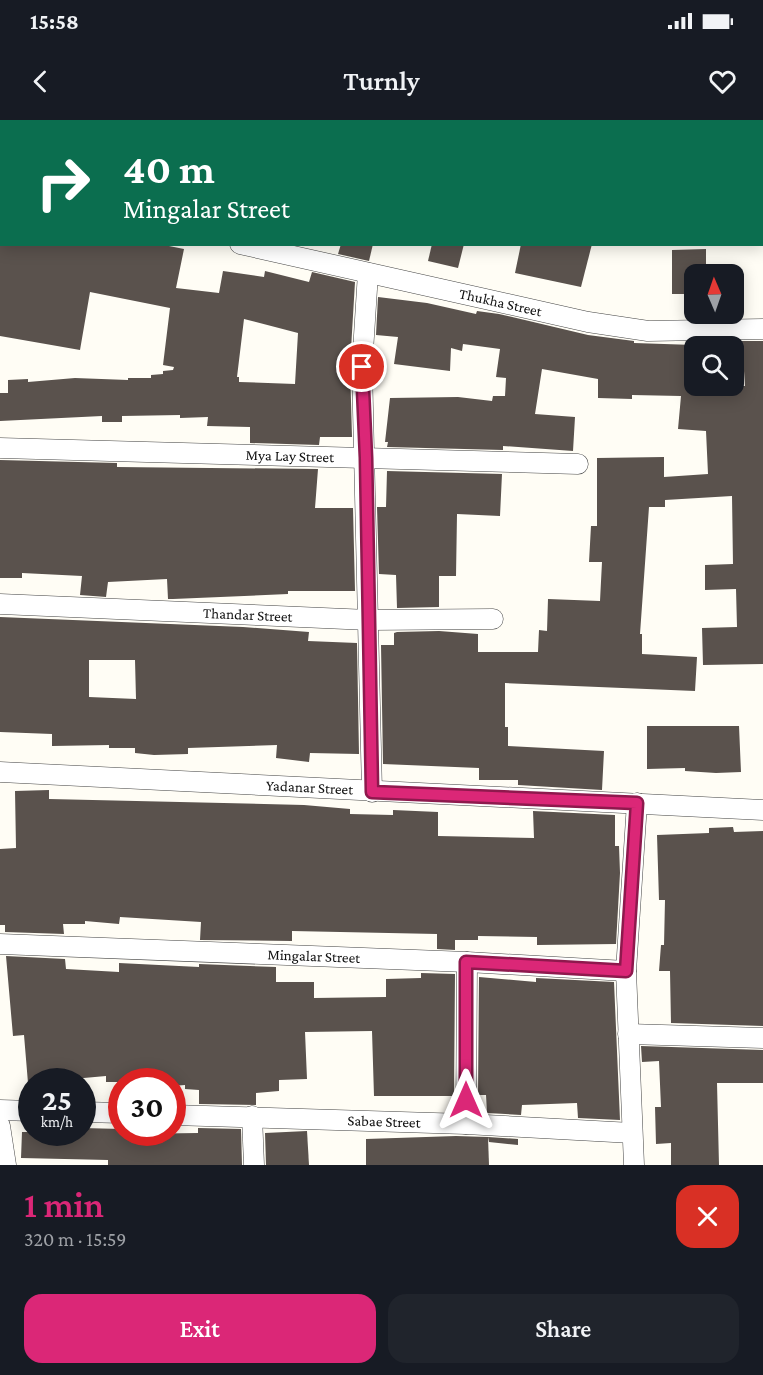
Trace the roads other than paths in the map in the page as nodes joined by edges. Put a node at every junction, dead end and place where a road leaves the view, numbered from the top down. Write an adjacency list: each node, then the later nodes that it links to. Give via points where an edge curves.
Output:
1 (249, 246): 2 (street, Thukha Street)
2 (368, 273): 3 (street, Thukha Street, via 588,322 648,331); 5 (street, via 362,367)
3 (763, 329)
4 (0, 448): 5 (street, Mya Lay Street)
5 (366, 458): 6 (street, Mya Lay Street); 9 (street)
6 (578, 464)
7 (0, 604): 9 (street, Thandar Street)
8 (493, 618): 9 (street, Thandar Street)
9 (369, 620): 11 (street)
10 (0, 772): 11 (street, Yadanar Street)
11 (372, 792): 12 (street, Yadanar Street)
12 (637, 803): 13 (street, Yadanar Street); 16 (street)
13 (763, 810)
14 (0, 944): 15 (street, Mingalar Street)
15 (466, 962): 16 (street, Mingalar Street); 23 (street)
16 (626, 971): 17 (street)
17 (628, 1034): 18 (street); 25 (street)
18 (763, 1038)
19 (0, 1110): 20 (street)
20 (18, 1111)
21 (186, 1115): 22 (street, Sabae Street)
22 (252, 1116): 23 (street, Sabae Street); 27 (street)
23 (465, 1124): 25 (street, Sabae Street)
24 (0, 1126): 26 (street)
25 (632, 1133): 28 (street)
26 (6, 1165)
27 (254, 1165)
28 (634, 1165)

